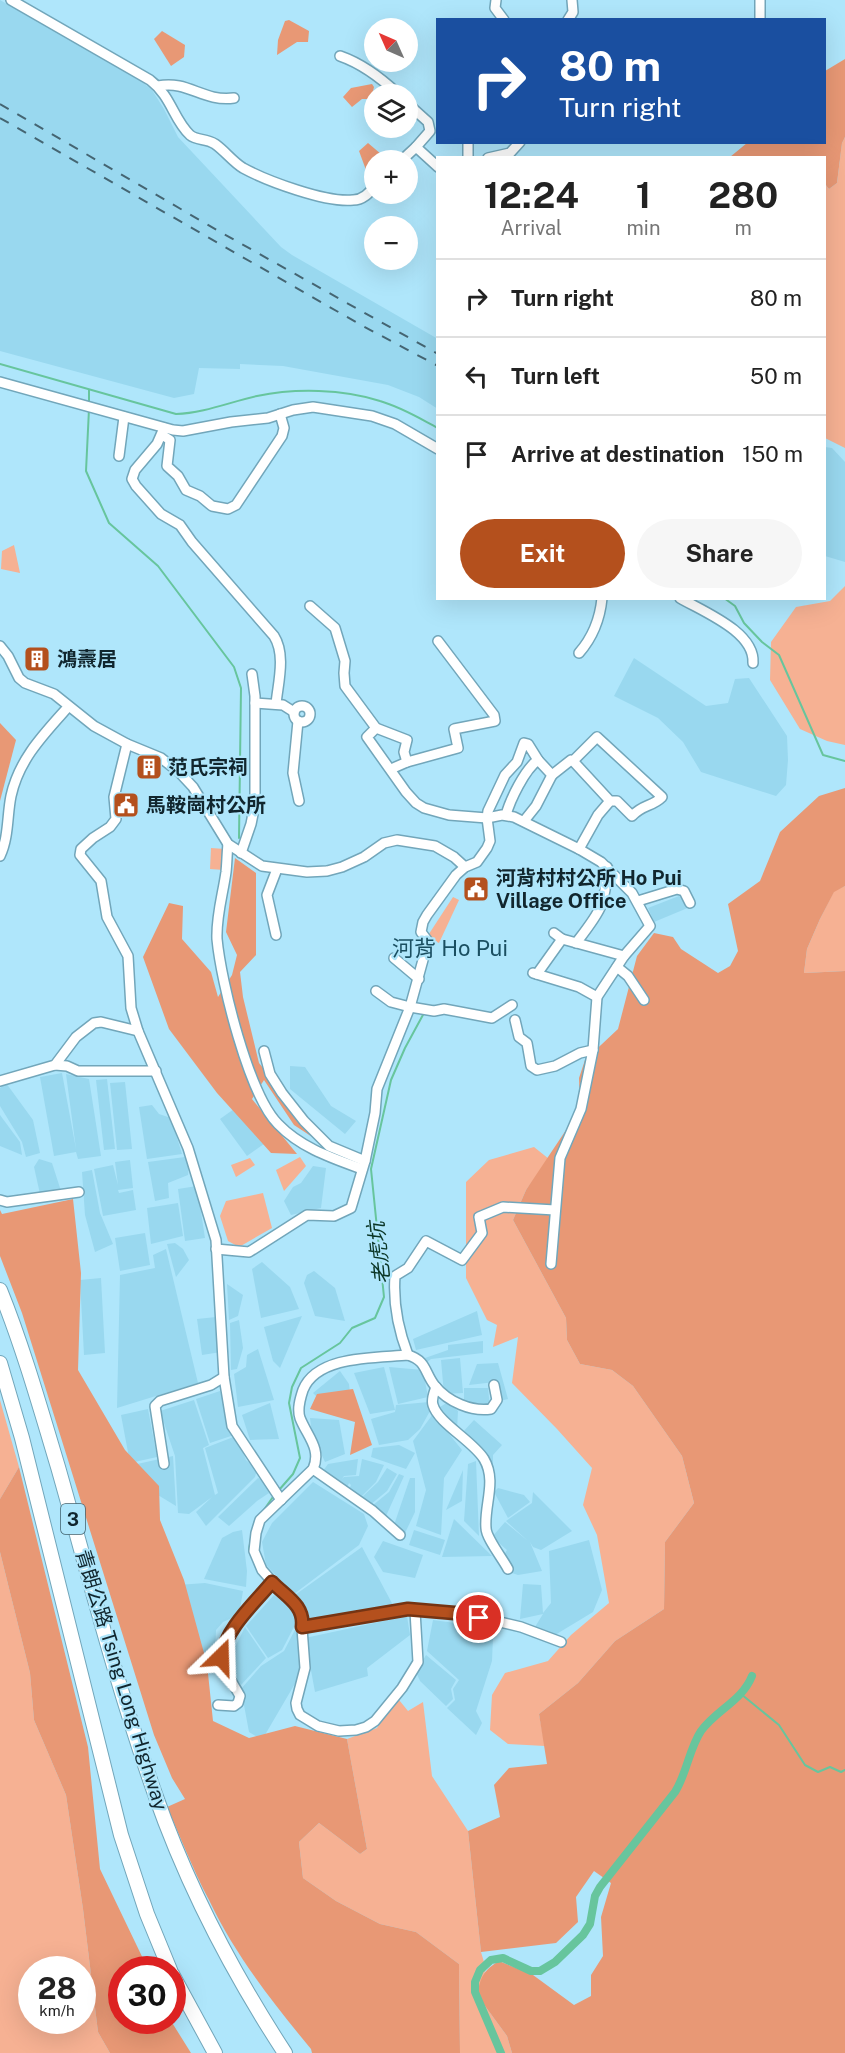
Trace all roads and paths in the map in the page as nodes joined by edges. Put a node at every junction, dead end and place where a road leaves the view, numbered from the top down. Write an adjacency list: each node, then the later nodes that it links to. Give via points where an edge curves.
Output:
1 (11, 0): 10 (street)
2 (496, 0): 5 (street, via 495,8)
3 (573, 0): 6 (street)
4 (760, 0): 7 (street)
5 (502, 18)
6 (569, 18)
7 (760, 18)
8 (340, 56): 9 (street)
9 (387, 84)
10 (158, 86): 11 (street, via 178,84 220,100); 18 (street, via 192,136 222,148 241,167 311,195 353,200)
11 (234, 98)
12 (418, 113): 14 (street, via 428,122 430,131)
13 (518, 144): 16 (street, via 510,153)
14 (416, 147): 15 (street); 17 (street)
15 (413, 150)
16 (497, 156)
17 (436, 165)
18 (364, 197)
19 (0, 382): 21 (street)
20 (280, 414): 22 (street); 22 (street, via 282,436 236,505 228,509 212,506 186,490 167,466 170,440); 23 (street, via 313,407 372,416 395,424)
21 (124, 417): 22 (street); 24 (street)
22 (163, 431): 34 (street, via 132,475 134,483 161,513 180,525 278,642)
23 (436, 448)
24 (119, 456)
25 (602, 600): 30 (street, via 600,617)
26 (683, 600): 31 (street, via 745,639)
27 (310, 606): 36 (street, via 335,628 345,662 345,686)
28 (438, 641): 40 (street, via 495,721 454,729 458,748)
29 (0, 646): 35 (street, via 19,678 54,694)
30 (579, 653)
31 (753, 663)
32 (252, 674): 33 (street)
33 (255, 704): 34 (street); 50 (street, via 255,804)
34 (276, 704): 43 (street, via 296,716 293,773)
35 (68, 707): 37 (street); 51 (street, via 25,757 11,795)
36 (376, 728): 40 (street, via 407,740); 41 (street, via 367,737)
37 (127, 744): 48 (street, via 161,759 186,778); 69 (street, via 115,794 116,819 80,853 101,881 107,917 129,958 130,1004)
38 (538, 760): 42 (street); 45 (street, via 531,765); 46 (street, via 524,743)
39 (573, 761): 42 (street); 44 (street); 44 (street, via 597,737 662,797 655,804 641,806 632,816 617,801)
40 (407, 762): 41 (street)
41 (391, 770): 46 (street, via 411,800 424,808)
42 (552, 775): 47 (street)
43 (299, 801)
44 (610, 801): 49 (street)
45 (506, 815): 46 (street); 47 (street)
46 (487, 818): 52 (street, via 489,845 477,862)
47 (524, 821): 49 (street)
48 (228, 844): 50 (street); 75 (street, via 217,939 227,996 262,1103 277,1124 298,1142)
49 (579, 849): 53 (street)
50 (240, 853): 54 (street, via 262,866)
51 (0, 856)
52 (465, 867): 54 (street, via 435,846 394,840 333,870); 62 (street, via 423,922 421,932 427,944)
53 (607, 867): 55 (street); 58 (street, via 600,910)
54 (277, 869): 57 (street, via 267,895)
55 (638, 901): 56 (street, via 676,889 684,891); 59 (street, via 650,926)
56 (690, 903)
57 (276, 935)
58 (576, 943): 59 (street); 64 (street, via 558,936 535,973)
59 (624, 956): 61 (street)
60 (394, 957): 62 (street)
61 (617, 967): 64 (street); 65 (street)
62 (418, 979): 67 (street)
63 (376, 991): 67 (street, via 390,1002)
64 (597, 997): 70 (street)
65 (645, 1000)
66 (512, 1005): 67 (street, via 492,1018)
67 (410, 1007): 75 (street, via 377,1089)
68 (515, 1020): 70 (street, via 519,1036 527,1043 531,1066 537,1070)
69 (138, 1031): 72 (street, via 94,1023 76,1037); 73 (street)
70 (593, 1050): 78 (street, via 581,1109 560,1158)
71 (264, 1051): 75 (street, via 270,1074 304,1121 329,1146)
72 (55, 1065): 73 (street, via 78,1071); 74 (street)
73 (156, 1071): 79 (street, via 188,1148)
74 (0, 1081)
75 (363, 1165): 79 (street, via 351,1208 334,1216 307,1215 249,1252)
76 (79, 1192): 77 (street)
77 (0, 1200)
78 (555, 1210): 80 (street); 82 (street, via 503,1207 479,1217 482,1233 462,1260 426,1241 408,1268 395,1276 395,1310)
79 (216, 1249): 84 (street)
80 (551, 1264)
81 (0, 1290): 100 (highway, 青朗公路 Tsing Long Highway / 3, via 39,1403 148,1773 173,1842 231,1963)
82 (408, 1354): 86 (street, via 424,1365); 88 (street, via 341,1362 320,1369 306,1383 299,1416 316,1452)
83 (0, 1363): 97 (highway, 青朗公路 Tsing Long Highway / 3, via 127,1856)
84 (224, 1377): 87 (street, via 154,1406); 89 (street, via 232,1426)
85 (494, 1385): 86 (street, via 494,1406 476,1410 449,1398)
86 (436, 1387): 91 (street, via 432,1403 435,1409 485,1461 490,1482 486,1532)
87 (164, 1464)
88 (313, 1469): 89 (street); 90 (street)
89 (280, 1499): 92 (street, via 260,1520 254,1551)
90 (400, 1535)
91 (508, 1569)
92 (272, 1582): 94 (street, via 295,1603); 96 (street, via 226,1641 221,1657 240,1696 234,1706)
93 (415, 1611): 94 (street, via 396,1610); 94 (street, via 416,1666 377,1719 356,1731 318,1726 297,1711 305,1673); 95 (street, via 466,1614 521,1627)
94 (302, 1627)
95 (561, 1642)
96 (218, 1705)
97 (164, 1956)
98 (186, 2000): 99 (highway)
99 (215, 2053)
100 (285, 2053)

